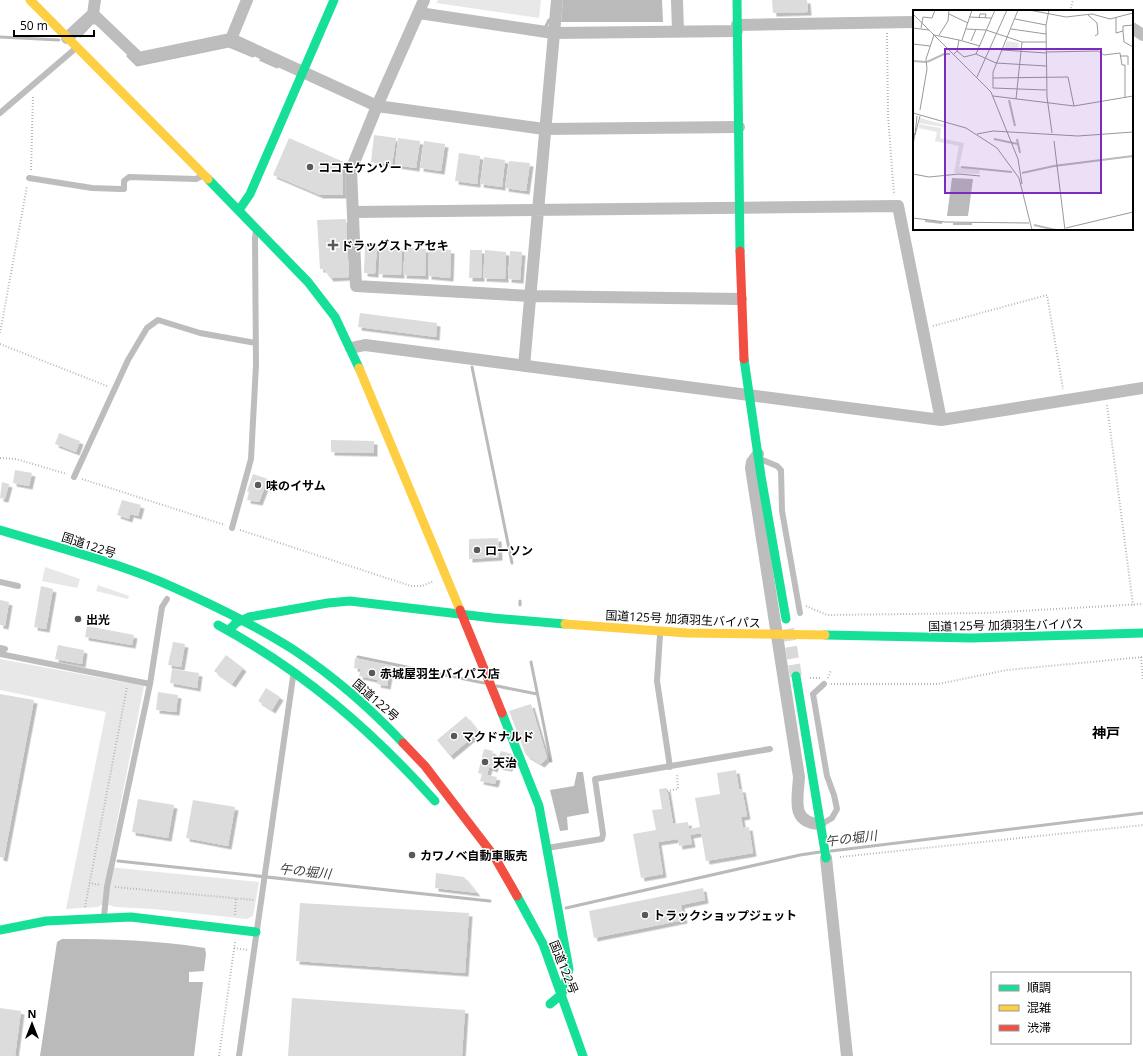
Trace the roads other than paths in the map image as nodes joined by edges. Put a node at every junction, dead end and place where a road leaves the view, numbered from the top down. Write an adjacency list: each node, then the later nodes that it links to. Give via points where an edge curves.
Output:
1 (30, 0): 17 (main road)
2 (95, 0): 10 (street)
3 (247, 0): 18 (street)
4 (334, 0): 20 (main road)
5 (424, 0): 9 (street)
6 (557, 0): 15 (street)
7 (678, 0): 14 (street)
8 (737, 0): 12 (main road)
9 (419, 13): 15 (street); 21 (street)
10 (93, 14): 17 (street); 18 (street, via 139,58)
11 (913, 22): 12 (street)
12 (737, 28): 14 (street); 23 (main road)
13 (1133, 29): 16 (street)
14 (678, 31): 15 (street)
15 (554, 33): 24 (street)
16 (1143, 35)
17 (67, 38): 19 (main road)
18 (231, 39): 20 (street)
19 (76, 47): 22 (lane); 25 (main road)
20 (303, 73): 21 (street); 28 (main road, via 250,194)
21 (377, 106): 24 (street); 30 (street, via 351,170)
22 (0, 113)
23 (739, 127): 24 (street); 27 (main road)
24 (544, 129): 29 (street)
25 (203, 176): 26 (lane, via 196,179 129,177 124,181 124,189 92,188); 28 (main road)
26 (29, 178)
27 (741, 206): 29 (street); 33 (main road); 39 (street, via 898,206)
28 (239, 210): 31 (main road)
29 (537, 211): 30 (street); 32 (street)
30 (353, 212): 32 (street, via 356,286)
31 (257, 230): 34 (lane); 35 (main road, via 322,299 335,317)
32 (530, 296): 33 (street); 36 (street)
33 (741, 299): 38 (main road, via 743,351)
34 (256, 343): 41 (lane, via 200,333 158,320 147,328 128,360); 42 (lane, via 251,459)
35 (351, 348): 36 (street, via 365,345); 49 (main road)
36 (524, 366): 38 (street)
37 (1143, 388): 39 (street)
38 (750, 394): 39 (street); 40 (main road)
39 (941, 420)
40 (758, 457): 48 (lane, via 781,470 782,511); 50 (main road); 58 (street, via 752,462 751,468)
41 (74, 477)
42 (232, 528)
43 (0, 530): 52 (main road, 国道122号, via 158,581)
44 (0, 582): 45 (lane)
45 (18, 586)
46 (167, 599): 63 (lane, via 161,612)
47 (308, 607): 49 (main road, 国道125号 加須羽生バイパス, via 350,601); 52 (main road, 国道125号 加須羽生バイパス); 53 (main road)
48 (800, 613)
49 (461, 614): 55 (main road, 国道125号 加須羽生バイパス); 69 (main road, via 536,799)
50 (786, 619)
51 (208, 620): 54 (main road)
52 (241, 620): 54 (main road, 国道125号 加須羽生バイパス); 59 (main road, 国道122号)
53 (295, 620)
54 (229, 630): 61 (main road)
55 (660, 632): 58 (main road, 国道125号 加須羽生バイパス); 66 (lane, via 657,680)
56 (1143, 633): 58 (main road, 国道125号 加須羽生バイパス, via 971,638)
57 (290, 634): 59 (main road)
58 (777, 635): 68 (street, via 799,777 798,812 806,821)
59 (294, 650): 74 (main road, 国道122号, via 386,724 425,766 494,856 543,944)
60 (0, 654): 63 (lane)
61 (294, 671): 67 (main road, via 374,737 410,772); 73 (lane)
62 (796, 676): 68 (main road)
63 (150, 684): 71 (lane, via 107,887)
64 (824, 684): 68 (lane, via 813,694 827,776 838,809 832,818)
65 (770, 749): 66 (lane)
66 (670, 767): 69 (lane, via 595,779 602,839)
67 (438, 806)
68 (820, 824): 70 (main road)
69 (547, 848): 74 (main road, via 569,969)
70 (826, 858): 78 (street)
71 (104, 917): 72 (main road, via 46,921); 73 (main road, via 153,919)
72 (0, 930)
73 (256, 932): 76 (lane)
74 (562, 994): 75 (main road); 77 (main road, 国道122号)
75 (550, 1004)
76 (239, 1056)
77 (583, 1056)
78 (847, 1056)

